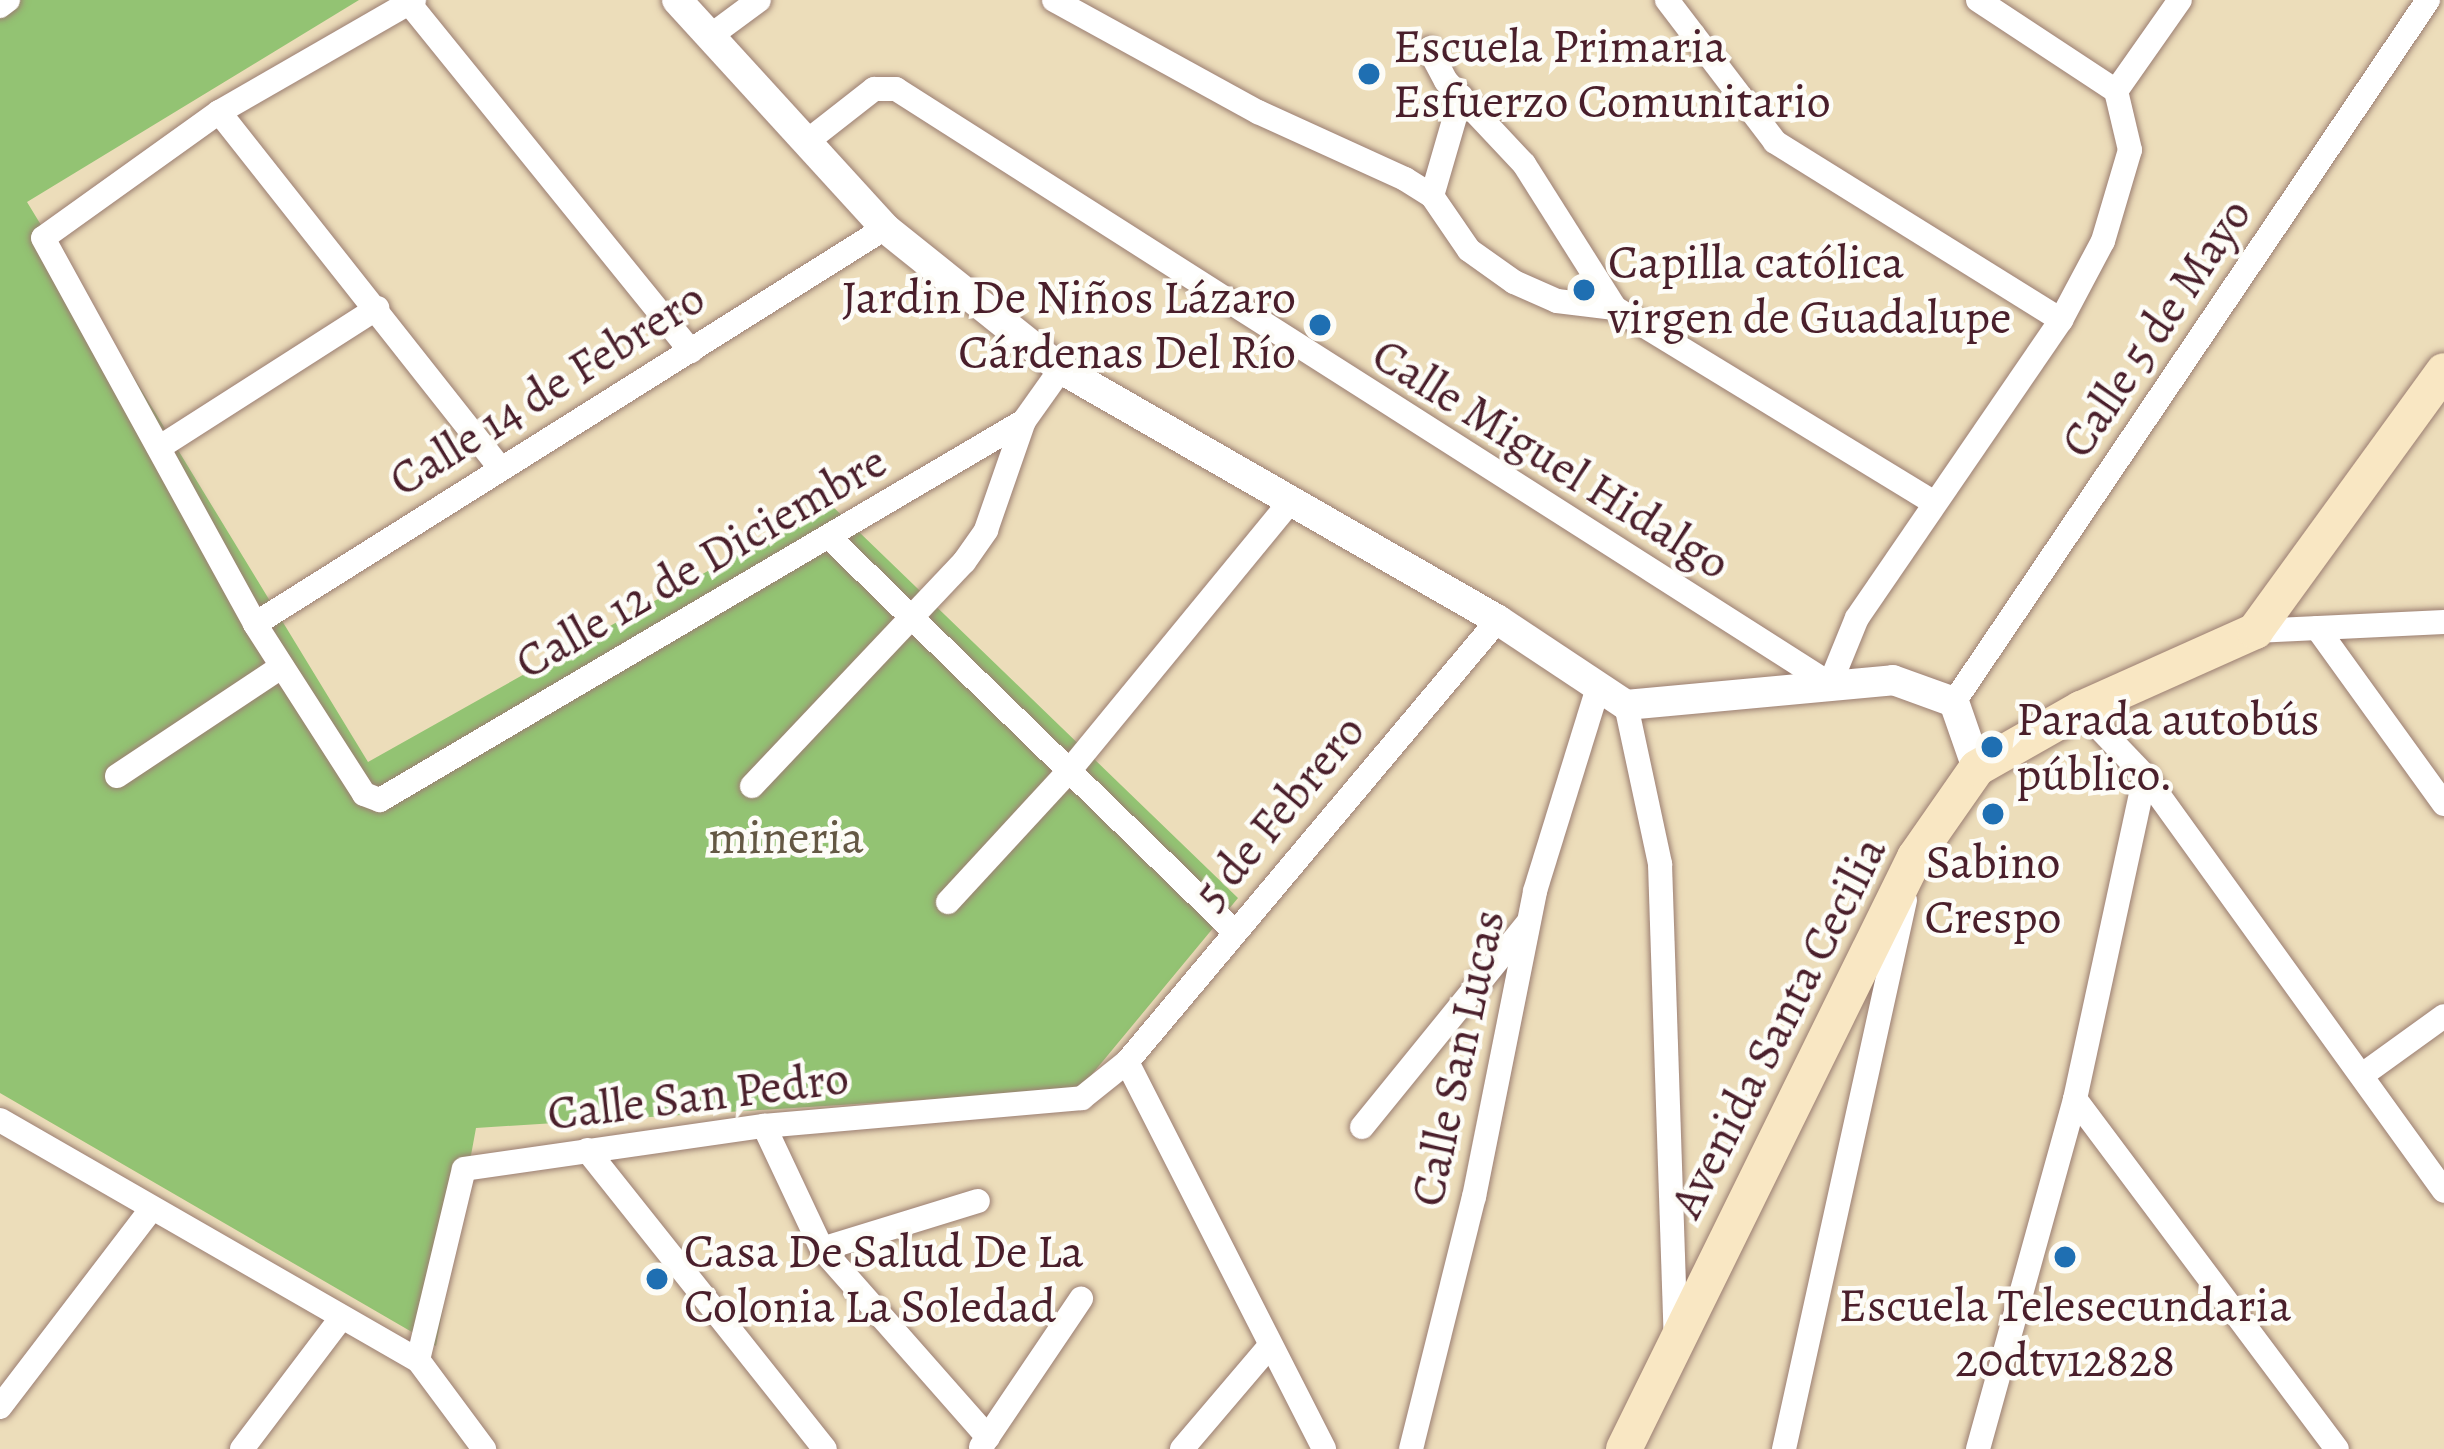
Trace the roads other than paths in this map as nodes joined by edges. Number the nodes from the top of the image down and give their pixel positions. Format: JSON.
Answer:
{"nodes":[{"id":1,"x":8,"y":0,"type":"edge"},
{"id":2,"x":677,"y":0,"type":"edge"},
{"id":3,"x":759,"y":0,"type":"edge"},
{"id":4,"x":1054,"y":0,"type":"edge"},
{"id":5,"x":1667,"y":0,"type":"edge"},
{"id":6,"x":1978,"y":0,"type":"edge"},
{"id":7,"x":2180,"y":0,"type":"edge"},
{"id":8,"x":2428,"y":0,"type":"edge"},
{"id":9,"x":412,"y":1,"type":"edge"},
{"id":10,"x":0,"y":6,"type":"edge"},
{"id":11,"x":709,"y":37,"type":"junction"},
{"id":12,"x":1429,"y":49,"type":"dead end"},
{"id":13,"x":2116,"y":91,"type":"junction"},
{"id":14,"x":1461,"y":96,"type":"junction"},
{"id":15,"x":219,"y":112,"type":"junction"},
{"id":16,"x":805,"y":143,"type":"junction"},
{"id":17,"x":1432,"y":196,"type":"junction"},
{"id":18,"x":885,"y":228,"type":"junction"},
{"id":19,"x":376,"y":308,"type":"junction"},
{"id":20,"x":1615,"y":308,"type":"junction"},
{"id":21,"x":2060,"y":320,"type":"junction"},
{"id":22,"x":691,"y":351,"type":"junction"},
{"id":23,"x":1061,"y":369,"type":"junction"},
{"id":24,"x":2444,"y":371,"type":"edge"},
{"id":25,"x":1024,"y":421,"type":"junction"},
{"id":26,"x":160,"y":447,"type":"junction"},
{"id":27,"x":498,"y":465,"type":"junction"},
{"id":28,"x":1931,"y":501,"type":"junction"},
{"id":29,"x":1290,"y":502,"type":"junction"},
{"id":30,"x":829,"y":537,"type":"junction"},
{"id":31,"x":915,"y":620,"type":"junction"},
{"id":32,"x":1498,"y":620,"type":"junction"},
{"id":33,"x":2444,"y":622,"type":"edge"},
{"id":34,"x":255,"y":624,"type":"junction"},
{"id":35,"x":2317,"y":628,"type":"junction"},
{"id":36,"x":2255,"y":631,"type":"junction"},
{"id":37,"x":281,"y":667,"type":"junction"},
{"id":38,"x":1830,"y":685,"type":"junction"},
{"id":39,"x":1598,"y":688,"type":"junction"},
{"id":40,"x":1954,"y":702,"type":"junction"},
{"id":41,"x":1626,"y":705,"type":"junction"},
{"id":42,"x":2081,"y":709,"type":"junction"},
{"id":43,"x":1977,"y":768,"type":"junction"},
{"id":44,"x":1069,"y":771,"type":"junction"},
{"id":45,"x":117,"y":776,"type":"dead end"},
{"id":46,"x":2145,"y":776,"type":"junction"},
{"id":47,"x":752,"y":786,"type":"dead end"},
{"id":48,"x":2444,"y":805,"type":"edge"},
{"id":49,"x":1915,"y":857,"type":"junction"},
{"id":50,"x":948,"y":902,"type":"dead end"},
{"id":51,"x":1529,"y":922,"type":"junction"},
{"id":52,"x":1232,"y":930,"type":"junction"},
{"id":53,"x":2444,"y":1016,"type":"edge"},
{"id":54,"x":1127,"y":1062,"type":"junction"},
{"id":55,"x":2365,"y":1073,"type":"junction"},
{"id":56,"x":2075,"y":1099,"type":"junction"},
{"id":57,"x":0,"y":1120,"type":"edge"},
{"id":58,"x":764,"y":1126,"type":"junction"},
{"id":59,"x":1362,"y":1126,"type":"dead end"},
{"id":60,"x":587,"y":1150,"type":"junction"},
{"id":61,"x":2444,"y":1191,"type":"edge"},
{"id":62,"x":978,"y":1201,"type":"dead end"},
{"id":63,"x":152,"y":1208,"type":"junction"},
{"id":64,"x":822,"y":1250,"type":"junction"},
{"id":65,"x":1081,"y":1299,"type":"dead end"},
{"id":66,"x":341,"y":1318,"type":"junction"},
{"id":67,"x":1676,"y":1337,"type":"junction"},
{"id":68,"x":1268,"y":1348,"type":"junction"},
{"id":69,"x":418,"y":1360,"type":"junction"},
{"id":70,"x":0,"y":1407,"type":"edge"},
{"id":71,"x":984,"y":1443,"type":"edge"},
{"id":72,"x":242,"y":1449,"type":"edge"},
{"id":73,"x":484,"y":1449,"type":"edge"},
{"id":74,"x":825,"y":1449,"type":"edge"},
{"id":75,"x":1182,"y":1449,"type":"edge"},
{"id":76,"x":1324,"y":1449,"type":"edge"},
{"id":77,"x":1412,"y":1449,"type":"edge"},
{"id":78,"x":1624,"y":1449,"type":"edge"},
{"id":79,"x":1784,"y":1449,"type":"edge"},
{"id":80,"x":1978,"y":1449,"type":"edge"},
{"id":81,"x":2337,"y":1449,"type":"edge"}],
"edges":[{"from":1,"to":10,"type":"street"},
{"from":2,"to":11,"type":"street"},
{"from":3,"to":11,"type":"street"},
{"from":4,"to":17,"type":"street"},
{"from":5,"to":21,"type":"street"},
{"from":6,"to":13,"type":"street"},
{"from":7,"to":13,"type":"street"},
{"from":8,"to":40,"type":"street","name":"Calle 5 de Mayo"},
{"from":9,"to":15,"type":"street"},
{"from":9,"to":22,"type":"street"},
{"from":11,"to":16,"type":"street"},
{"from":12,"to":14,"type":"street"},
{"from":13,"to":21,"type":"street"},
{"from":14,"to":17,"type":"street"},
{"from":14,"to":20,"type":"street"},
{"from":15,"to":19,"type":"street"},
{"from":15,"to":26,"type":"street"},
{"from":16,"to":18,"type":"street"},
{"from":16,"to":38,"type":"street","name":"Calle Miguel Hidalgo"},
{"from":17,"to":20,"type":"street"},
{"from":18,"to":22,"type":"street","name":"Calle 14 de Febrero"},
{"from":18,"to":23,"type":"street"},
{"from":19,"to":26,"type":"street"},
{"from":19,"to":27,"type":"street"},
{"from":20,"to":28,"type":"street"},
{"from":21,"to":28,"type":"street"},
{"from":22,"to":27,"type":"street","name":"Calle 14 de Febrero"},
{"from":23,"to":25,"type":"street","name":"Calle 12 de Diciembre"},
{"from":23,"to":29,"type":"street"},
{"from":24,"to":36,"type":"main road"},
{"from":25,"to":30,"type":"street","name":"Calle 12 de Diciembre"},
{"from":25,"to":31,"type":"street"},
{"from":26,"to":34,"type":"street"},
{"from":27,"to":34,"type":"street","name":"Calle 14 de Febrero"},
{"from":28,"to":38,"type":"street"},
{"from":29,"to":32,"type":"street"},
{"from":29,"to":44,"type":"street"},
{"from":30,"to":31,"type":"street"},
{"from":30,"to":37,"type":"street","name":"Calle 12 de Diciembre"},
{"from":31,"to":44,"type":"street"},
{"from":31,"to":47,"type":"street"},
{"from":32,"to":39,"type":"street"},
{"from":32,"to":52,"type":"street","name":"5 de Febrero"},
{"from":33,"to":35,"type":"street"},
{"from":34,"to":37,"type":"street"},
{"from":35,"to":36,"type":"street"},
{"from":35,"to":48,"type":"street"},
{"from":36,"to":42,"type":"main road"},
{"from":37,"to":45,"type":"street"},
{"from":38,"to":40,"type":"street"},
{"from":38,"to":41,"type":"street"},
{"from":39,"to":41,"type":"street"},
{"from":39,"to":51,"type":"street","name":"Calle San Lucas"},
{"from":40,"to":43,"type":"street"},
{"from":41,"to":67,"type":"street"},
{"from":42,"to":43,"type":"main road"},
{"from":42,"to":46,"type":"street"},
{"from":43,"to":49,"type":"main road","name":"Avenida Santa Cecilia"},
{"from":44,"to":50,"type":"street"},
{"from":44,"to":52,"type":"street"},
{"from":46,"to":55,"type":"street"},
{"from":46,"to":56,"type":"street"},
{"from":49,"to":67,"type":"main road","name":"Avenida Santa Cecilia"},
{"from":49,"to":79,"type":"street"},
{"from":51,"to":59,"type":"street"},
{"from":51,"to":77,"type":"street","name":"Calle San Lucas"},
{"from":52,"to":54,"type":"street","name":"5 de Febrero"},
{"from":53,"to":55,"type":"street"},
{"from":54,"to":58,"type":"street","name":"Calle San Pedro"},
{"from":54,"to":68,"type":"street"},
{"from":55,"to":61,"type":"street"},
{"from":56,"to":80,"type":"street"},
{"from":56,"to":81,"type":"street"},
{"from":57,"to":63,"type":"street"},
{"from":58,"to":60,"type":"street","name":"Calle San Pedro"},
{"from":58,"to":64,"type":"street"},
{"from":60,"to":69,"type":"street","name":"Calle San Pedro"},
{"from":60,"to":74,"type":"street"},
{"from":62,"to":64,"type":"street"},
{"from":63,"to":66,"type":"street"},
{"from":63,"to":70,"type":"street"},
{"from":64,"to":71,"type":"street"},
{"from":65,"to":71,"type":"street"},
{"from":66,"to":69,"type":"street"},
{"from":66,"to":72,"type":"street"},
{"from":67,"to":78,"type":"main road","name":"Avenida Santa Cecilia"},
{"from":68,"to":75,"type":"street"},
{"from":68,"to":76,"type":"street"},
{"from":69,"to":73,"type":"street"}]}
